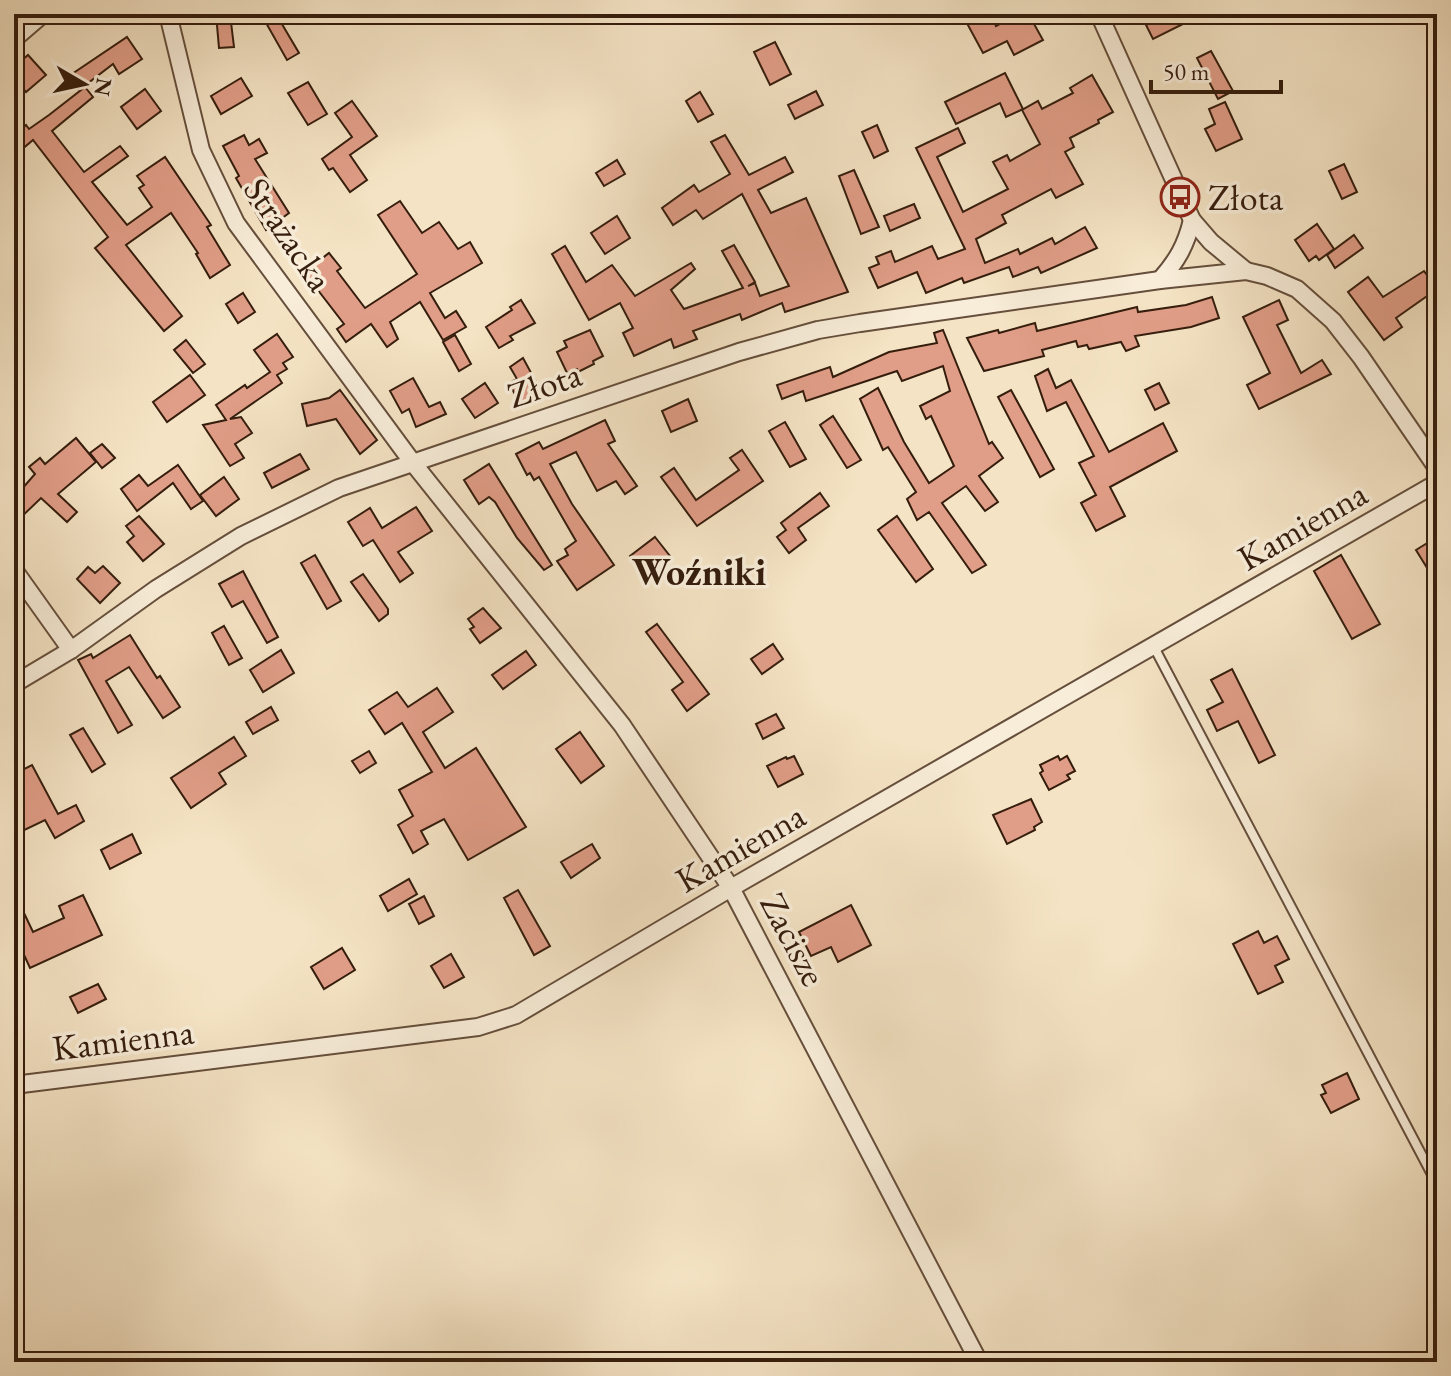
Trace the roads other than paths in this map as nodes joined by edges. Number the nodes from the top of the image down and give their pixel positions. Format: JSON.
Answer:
{"nodes":[{"id":1,"x":43,"y":14,"type":"edge"},
{"id":2,"x":168,"y":14,"type":"edge"},
{"id":3,"x":1099,"y":14,"type":"edge"},
{"id":4,"x":14,"y":39,"type":"edge"},
{"id":5,"x":1192,"y":220,"type":"junction"},
{"id":6,"x":1246,"y":271,"type":"junction"},
{"id":7,"x":1160,"y":280,"type":"junction"},
{"id":8,"x":413,"y":463,"type":"junction"},
{"id":9,"x":1437,"y":468,"type":"edge"},
{"id":10,"x":1437,"y":483,"type":"edge"},
{"id":11,"x":14,"y":570,"type":"edge"},
{"id":12,"x":1154,"y":647,"type":"junction"},
{"id":13,"x":71,"y":650,"type":"junction"},
{"id":14,"x":14,"y":684,"type":"edge"},
{"id":15,"x":731,"y":888,"type":"junction"},
{"id":16,"x":14,"y":1085,"type":"edge"},
{"id":17,"x":1437,"y":1184,"type":"edge"},
{"id":18,"x":979,"y":1362,"type":"edge"}],
"edges":[{"from":1,"to":4,"type":"street"},
{"from":2,"to":8,"type":"street","name":"Strażacka"},
{"from":3,"to":5,"type":"street"},
{"from":5,"to":6,"type":"street"},
{"from":5,"to":7,"type":"street"},
{"from":6,"to":7,"type":"street","name":"Złota"},
{"from":6,"to":9,"type":"street","name":"Złota"},
{"from":7,"to":8,"type":"street","name":"Złota"},
{"from":8,"to":13,"type":"street","name":"Złota"},
{"from":8,"to":15,"type":"street","name":"Zacisze"},
{"from":10,"to":12,"type":"street","name":"Kamienna"},
{"from":11,"to":13,"type":"street"},
{"from":12,"to":15,"type":"street","name":"Kamienna"},
{"from":12,"to":17,"type":"lane"},
{"from":13,"to":14,"type":"street","name":"Złota"},
{"from":15,"to":16,"type":"street","name":"Kamienna"},
{"from":15,"to":18,"type":"street","name":"Zacisze"}]}
